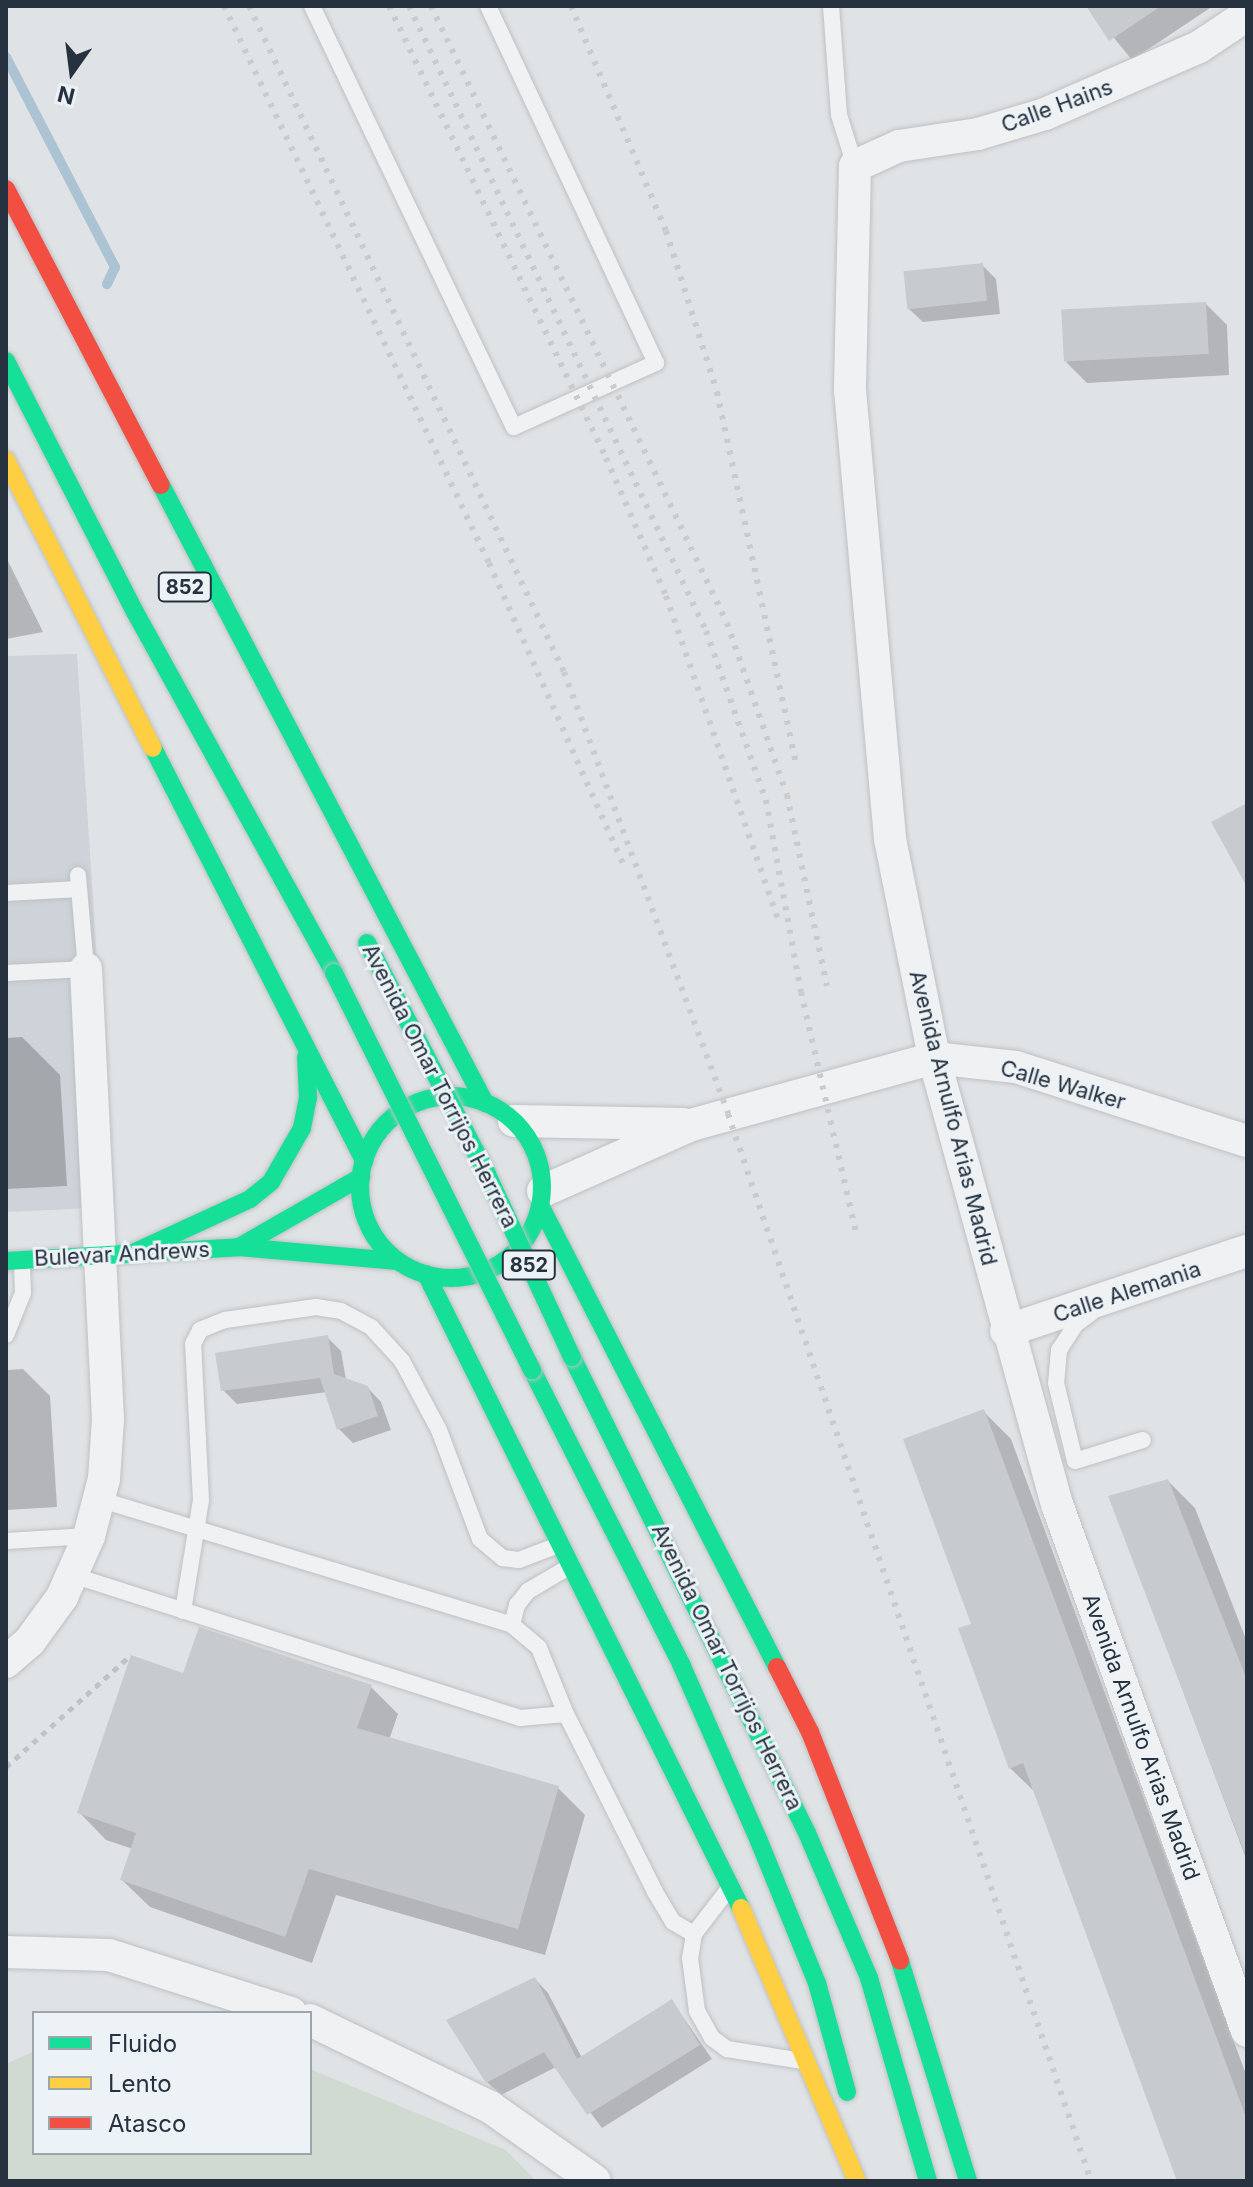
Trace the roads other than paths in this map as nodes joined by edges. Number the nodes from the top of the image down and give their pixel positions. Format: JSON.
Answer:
{"nodes":[{"id":1,"x":312,"y":6,"type":"edge"},
{"id":2,"x":488,"y":6,"type":"edge"},
{"id":3,"x":831,"y":6,"type":"edge"},
{"id":4,"x":1247,"y":15,"type":"edge"},
{"id":5,"x":855,"y":166,"type":"junction"},
{"id":6,"x":6,"y":189,"type":"edge"},
{"id":7,"x":6,"y":228,"type":"edge"},
{"id":8,"x":54,"y":325,"type":"dead end"},
{"id":9,"x":6,"y":361,"type":"edge"},
{"id":10,"x":6,"y":460,"type":"edge"},
{"id":11,"x":6,"y":893,"type":"edge"},
{"id":12,"x":395,"y":933,"type":"junction"},
{"id":13,"x":363,"y":936,"type":"dead end"},
{"id":14,"x":86,"y":969,"type":"junction"},
{"id":15,"x":6,"y":973,"type":"edge"},
{"id":16,"x":283,"y":997,"type":"junction"},
{"id":17,"x":305,"y":1046,"type":"junction"},
{"id":18,"x":934,"y":1058,"type":"junction"},
{"id":19,"x":485,"y":1103,"type":"junction"},
{"id":20,"x":514,"y":1121,"type":"junction"},
{"id":21,"x":691,"y":1125,"type":"junction"},
{"id":22,"x":1247,"y":1141,"type":"edge"},
{"id":23,"x":362,"y":1169,"type":"junction"},
{"id":24,"x":542,"y":1198,"type":"junction"},
{"id":25,"x":239,"y":1247,"type":"junction"},
{"id":26,"x":1247,"y":1251,"type":"edge"},
{"id":27,"x":116,"y":1254,"type":"junction"},
{"id":28,"x":10,"y":1260,"type":"edge"},
{"id":29,"x":397,"y":1261,"type":"junction"},
{"id":30,"x":426,"y":1274,"type":"junction"},
{"id":31,"x":1113,"y":1298,"type":"junction"},
{"id":32,"x":1006,"y":1331,"type":"junction"},
{"id":33,"x":6,"y":1335,"type":"edge"},
{"id":34,"x":615,"y":1357,"type":"junction"},
{"id":35,"x":496,"y":1416,"type":"junction"},
{"id":36,"x":1143,"y":1440,"type":"dead end"},
{"id":37,"x":98,"y":1499,"type":"junction"},
{"id":38,"x":195,"y":1531,"type":"junction"},
{"id":39,"x":89,"y":1536,"type":"junction"},
{"id":40,"x":6,"y":1541,"type":"edge"},
{"id":41,"x":562,"y":1543,"type":"junction"},
{"id":42,"x":573,"y":1565,"type":"junction"},
{"id":43,"x":72,"y":1575,"type":"junction"},
{"id":44,"x":183,"y":1611,"type":"junction"},
{"id":45,"x":512,"y":1625,"type":"junction"},
{"id":46,"x":6,"y":1662,"type":"edge"},
{"id":47,"x":566,"y":1714,"type":"junction"},
{"id":48,"x":731,"y":1885,"type":"junction"},
{"id":49,"x":694,"y":1934,"type":"junction"},
{"id":50,"x":6,"y":1952,"type":"edge"},
{"id":51,"x":285,"y":2011,"type":"edge"},
{"id":52,"x":312,"y":2021,"type":"edge"},
{"id":53,"x":1247,"y":2031,"type":"edge"},
{"id":54,"x":809,"y":2061,"type":"junction"},
{"id":55,"x":850,"y":2104,"type":"dead end"},
{"id":56,"x":858,"y":2134,"type":"dead end"},
{"id":57,"x":595,"y":2181,"type":"edge"},
{"id":58,"x":857,"y":2181,"type":"edge"},
{"id":59,"x":871,"y":2181,"type":"edge"},
{"id":60,"x":928,"y":2181,"type":"edge"},
{"id":61,"x":968,"y":2181,"type":"edge"}],
"edges":[{"from":1,"to":2,"type":"lane"},
{"from":3,"to":5,"type":"lane"},
{"from":4,"to":5,"type":"street","name":"Calle Hains"},
{"from":5,"to":18,"type":"street","name":"Avenida Arnulfo Arias Madrid"},
{"from":6,"to":12,"type":"main road"},
{"from":7,"to":8,"type":"main road"},
{"from":9,"to":55,"type":"main road","name":"Avenida Omar Torrijos Herrera","number":"852","bridge":true},
{"from":10,"to":16,"type":"main road"},
{"from":11,"to":14,"type":"lane"},
{"from":12,"to":16,"type":"main road"},
{"from":12,"to":19,"type":"main road"},
{"from":13,"to":60,"type":"main road","name":"Avenida Omar Torrijos Herrera","number":"852","bridge":true},
{"from":14,"to":15,"type":"lane"},
{"from":14,"to":27,"type":"street"},
{"from":16,"to":17,"type":"main road"},
{"from":17,"to":23,"type":"main road"},
{"from":17,"to":27,"type":"main road"},
{"from":18,"to":21,"type":"street","name":"Calle Walker"},
{"from":18,"to":22,"type":"street","name":"Calle Walker"},
{"from":18,"to":32,"type":"street","name":"Avenida Arnulfo Arias Madrid"},
{"from":19,"to":20,"type":"main road"},
{"from":19,"to":23,"type":"main road"},
{"from":20,"to":21,"type":"street","name":"Calle Walker"},
{"from":20,"to":24,"type":"main road"},
{"from":21,"to":24,"type":"street","name":"Calle Walker"},
{"from":23,"to":25,"type":"main road","name":"Bulevar Andrews"},
{"from":23,"to":29,"type":"main road"},
{"from":24,"to":30,"type":"main road"},
{"from":24,"to":34,"type":"main road"},
{"from":25,"to":27,"type":"main road","name":"Bulevar Andrews"},
{"from":25,"to":29,"type":"main road","name":"Bulevar Andrews"},
{"from":26,"to":31,"type":"street","name":"Calle Alemania"},
{"from":27,"to":28,"type":"main road","name":"Bulevar Andrews"},
{"from":27,"to":37,"type":"street"},
{"from":28,"to":33,"type":"lane"},
{"from":29,"to":30,"type":"main road"},
{"from":30,"to":35,"type":"main road"},
{"from":31,"to":32,"type":"street","name":"Calle Alemania"},
{"from":31,"to":36,"type":"lane"},
{"from":32,"to":53,"type":"street","name":"Avenida Arnulfo Arias Madrid"},
{"from":34,"to":35,"type":"main road"},
{"from":34,"to":61,"type":"main road"},
{"from":35,"to":41,"type":"main road"},
{"from":37,"to":38,"type":"lane"},
{"from":37,"to":39,"type":"street"},
{"from":38,"to":41,"type":"lane"},
{"from":38,"to":44,"type":"lane"},
{"from":38,"to":45,"type":"lane"},
{"from":39,"to":40,"type":"lane"},
{"from":39,"to":43,"type":"street"},
{"from":41,"to":42,"type":"main road"},
{"from":42,"to":45,"type":"lane"},
{"from":42,"to":48,"type":"main road"},
{"from":43,"to":44,"type":"lane"},
{"from":43,"to":46,"type":"street"},
{"from":44,"to":47,"type":"lane"},
{"from":45,"to":47,"type":"lane"},
{"from":47,"to":49,"type":"lane"},
{"from":48,"to":49,"type":"lane"},
{"from":48,"to":54,"type":"main road"},
{"from":49,"to":54,"type":"lane"},
{"from":50,"to":51,"type":"street"},
{"from":52,"to":57,"type":"street"},
{"from":54,"to":58,"type":"main road"},
{"from":56,"to":59,"type":"main road"}]}
